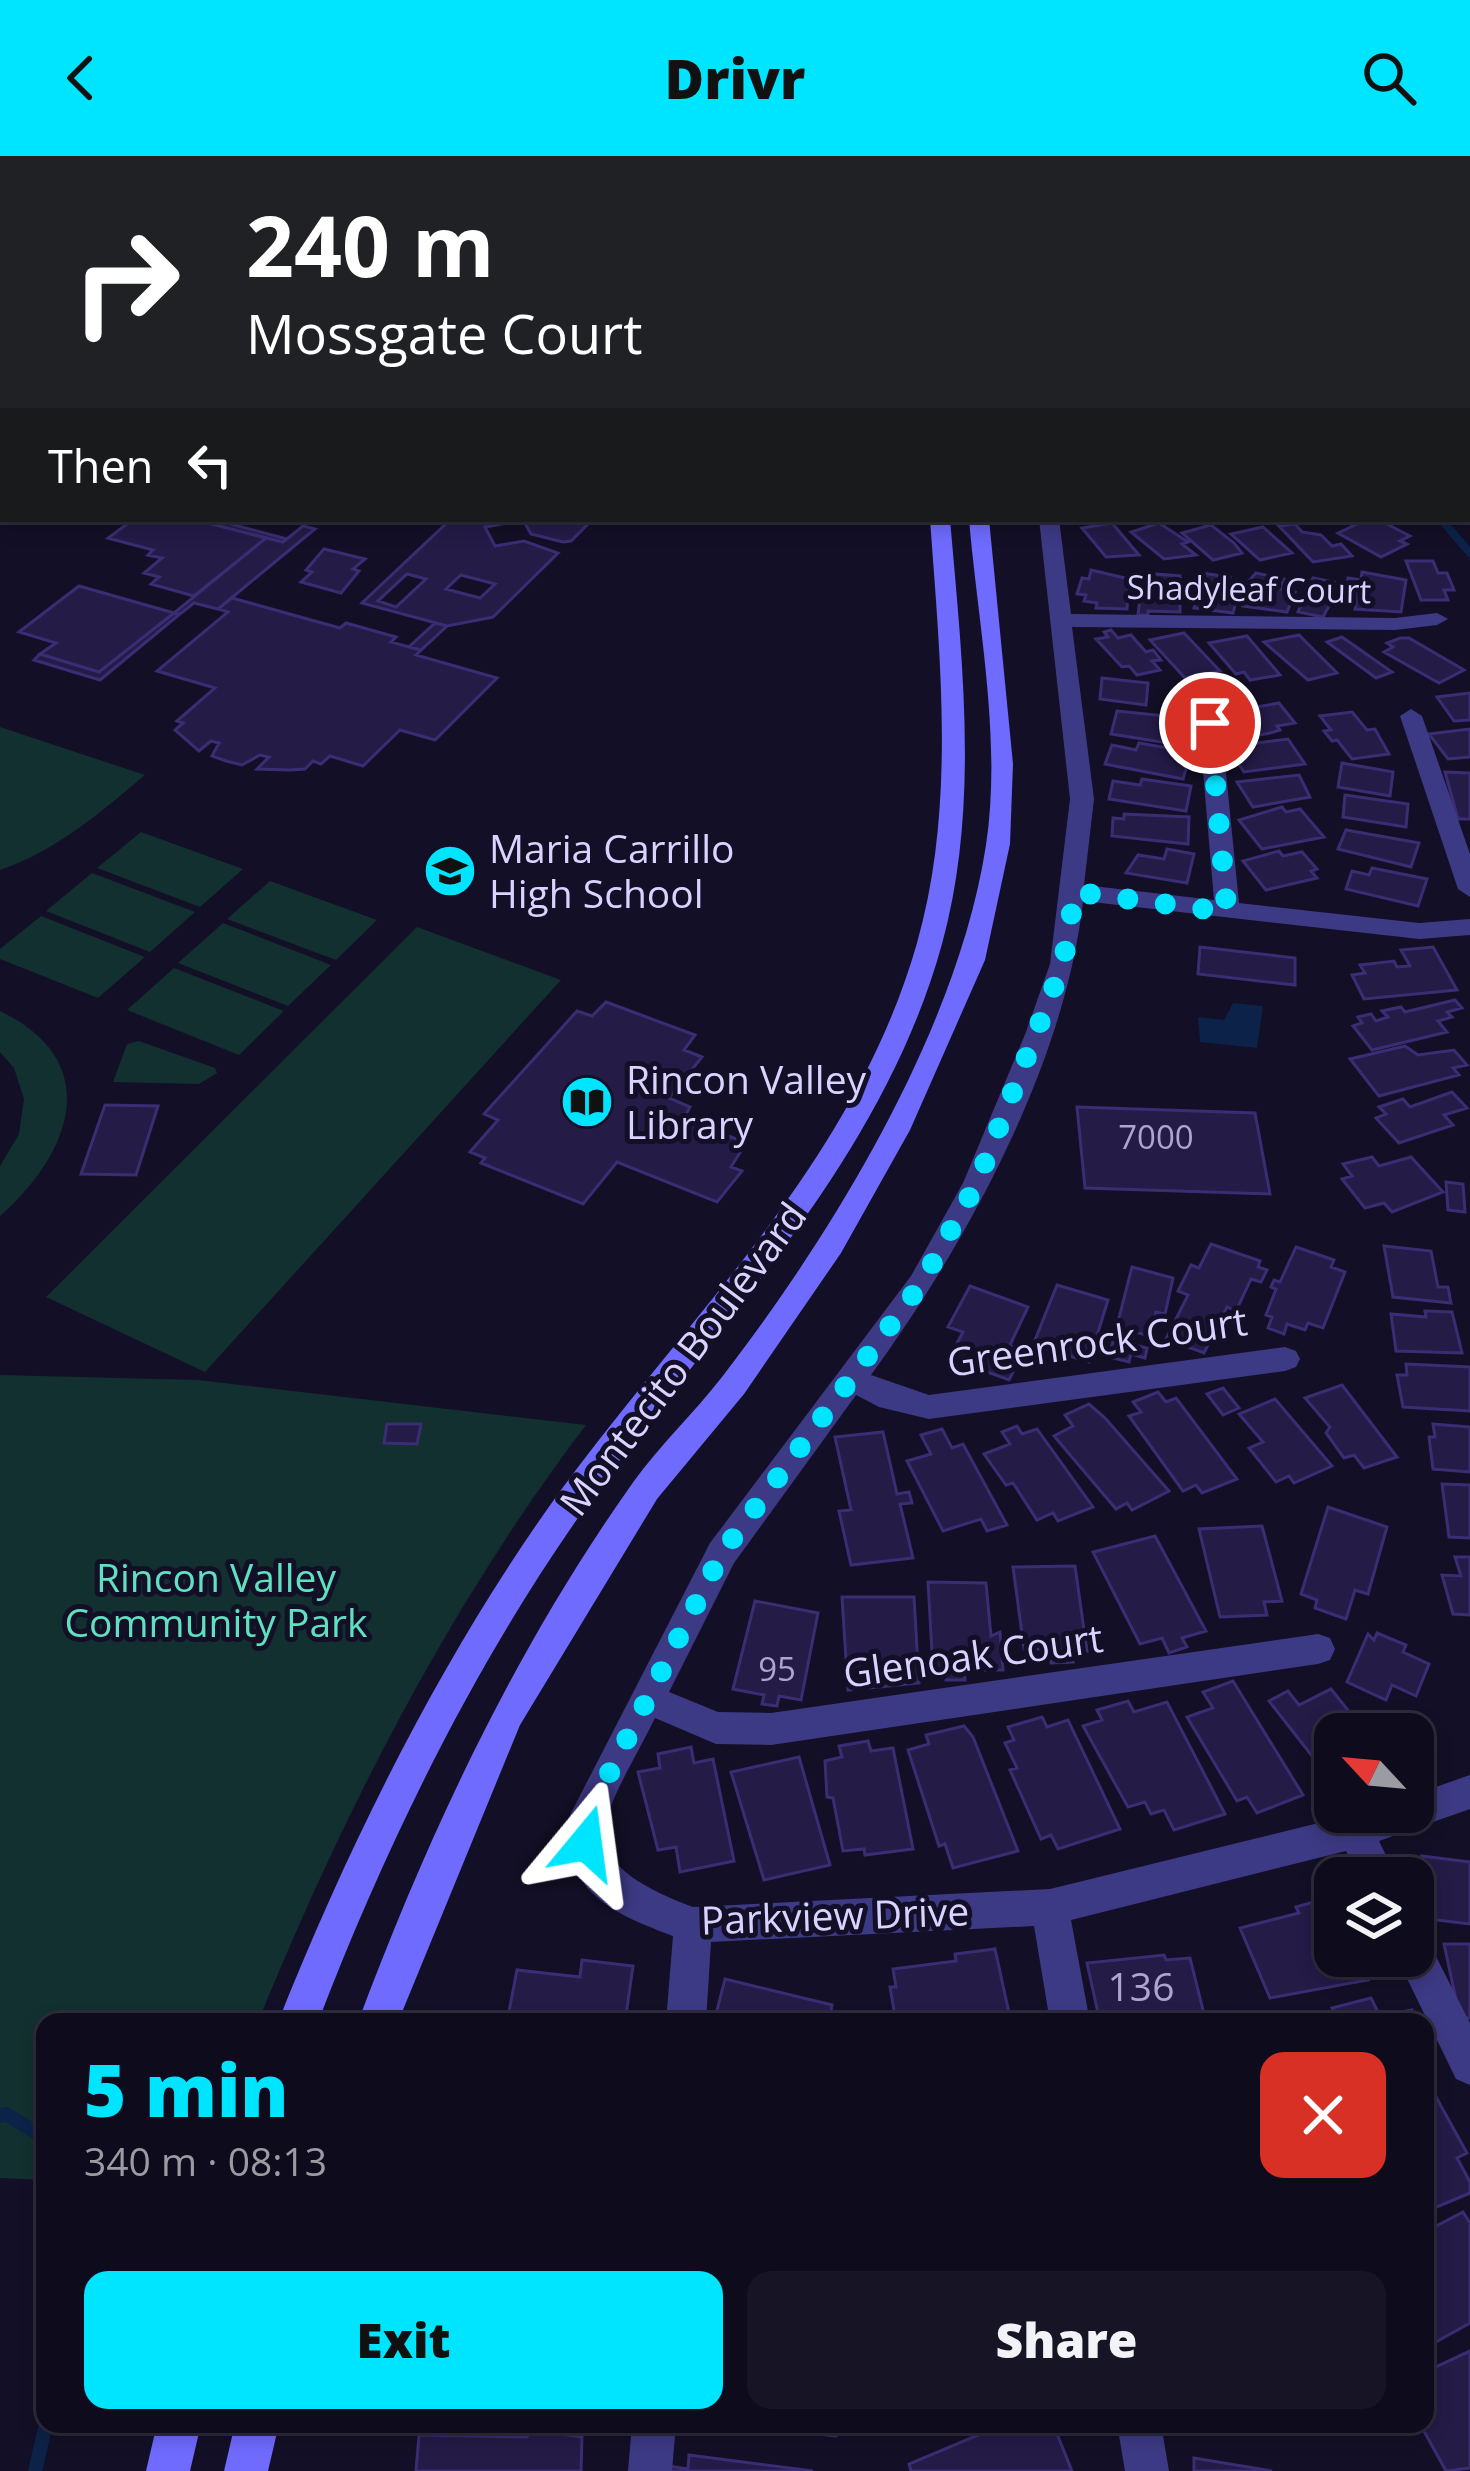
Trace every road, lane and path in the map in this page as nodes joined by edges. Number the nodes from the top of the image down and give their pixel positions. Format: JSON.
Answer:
{"nodes":[{"id":1,"x":940,"y":522,"type":"edge"},
{"id":2,"x":979,"y":522,"type":"edge"},
{"id":3,"x":1049,"y":522,"type":"edge"},
{"id":4,"x":1437,"y":619,"type":"dead end"},
{"id":5,"x":1059,"y":620,"type":"junction"},
{"id":6,"x":1190,"y":702,"type":"dead end"},
{"id":7,"x":1411,"y":716,"type":"dead end"},
{"id":8,"x":1470,"y":889,"type":"edge"},
{"id":9,"x":1075,"y":892,"type":"junction"},
{"id":10,"x":1227,"y":912,"type":"junction"},
{"id":11,"x":1470,"y":927,"type":"edge"},
{"id":12,"x":1285,"y":1359,"type":"dead end"},
{"id":13,"x":854,"y":1380,"type":"junction"},
{"id":14,"x":1318,"y":1649,"type":"dead end"},
{"id":15,"x":646,"y":1698,"type":"junction"},
{"id":16,"x":1470,"y":1792,"type":"edge"},
{"id":17,"x":1434,"y":1805,"type":"edge"},
{"id":18,"x":1350,"y":1833,"type":"edge"},
{"id":19,"x":1050,"y":1907,"type":"junction"},
{"id":20,"x":694,"y":1925,"type":"junction"},
{"id":21,"x":1426,"y":1977,"type":"edge"},
{"id":22,"x":302,"y":2013,"type":"edge"},
{"id":23,"x":381,"y":2013,"type":"edge"},
{"id":24,"x":687,"y":2013,"type":"edge"},
{"id":25,"x":1068,"y":2013,"type":"edge"},
{"id":26,"x":1470,"y":2065,"type":"edge"},
{"id":27,"x":177,"y":2433,"type":"edge"},
{"id":28,"x":255,"y":2433,"type":"edge"},
{"id":29,"x":653,"y":2433,"type":"edge"},
{"id":30,"x":1141,"y":2433,"type":"edge"},
{"id":31,"x":168,"y":2471,"type":"edge"},
{"id":32,"x":246,"y":2471,"type":"edge"},
{"id":33,"x":650,"y":2471,"type":"edge"},
{"id":34,"x":1147,"y":2471,"type":"edge"}],
"edges":[{"from":1,"to":22,"type":"main road","name":"Montecito Boulevard"},
{"from":2,"to":23,"type":"main road","name":"Montecito Boulevard"},
{"from":3,"to":5,"type":"street","name":"Parkview Drive"},
{"from":4,"to":5,"type":"street","name":"Shadyleaf Court"},
{"from":5,"to":9,"type":"street","name":"Parkview Drive"},
{"from":6,"to":10,"type":"street"},
{"from":7,"to":8,"type":"street"},
{"from":9,"to":10,"type":"street"},
{"from":9,"to":13,"type":"street","name":"Parkview Drive"},
{"from":10,"to":11,"type":"street"},
{"from":12,"to":13,"type":"street","name":"Greenrock Court"},
{"from":13,"to":15,"type":"street","name":"Parkview Drive"},
{"from":14,"to":15,"type":"street","name":"Glenoak Court"},
{"from":15,"to":20,"type":"street","name":"Parkview Drive"},
{"from":16,"to":17,"type":"street","name":"Parkview Drive"},
{"from":18,"to":19,"type":"street","name":"Parkview Drive"},
{"from":19,"to":20,"type":"street","name":"Parkview Drive"},
{"from":19,"to":25,"type":"street"},
{"from":20,"to":24,"type":"street"},
{"from":21,"to":26,"type":"street"},
{"from":27,"to":31,"type":"main road"},
{"from":28,"to":32,"type":"main road"},
{"from":29,"to":33,"type":"street"},
{"from":30,"to":34,"type":"street"}]}
